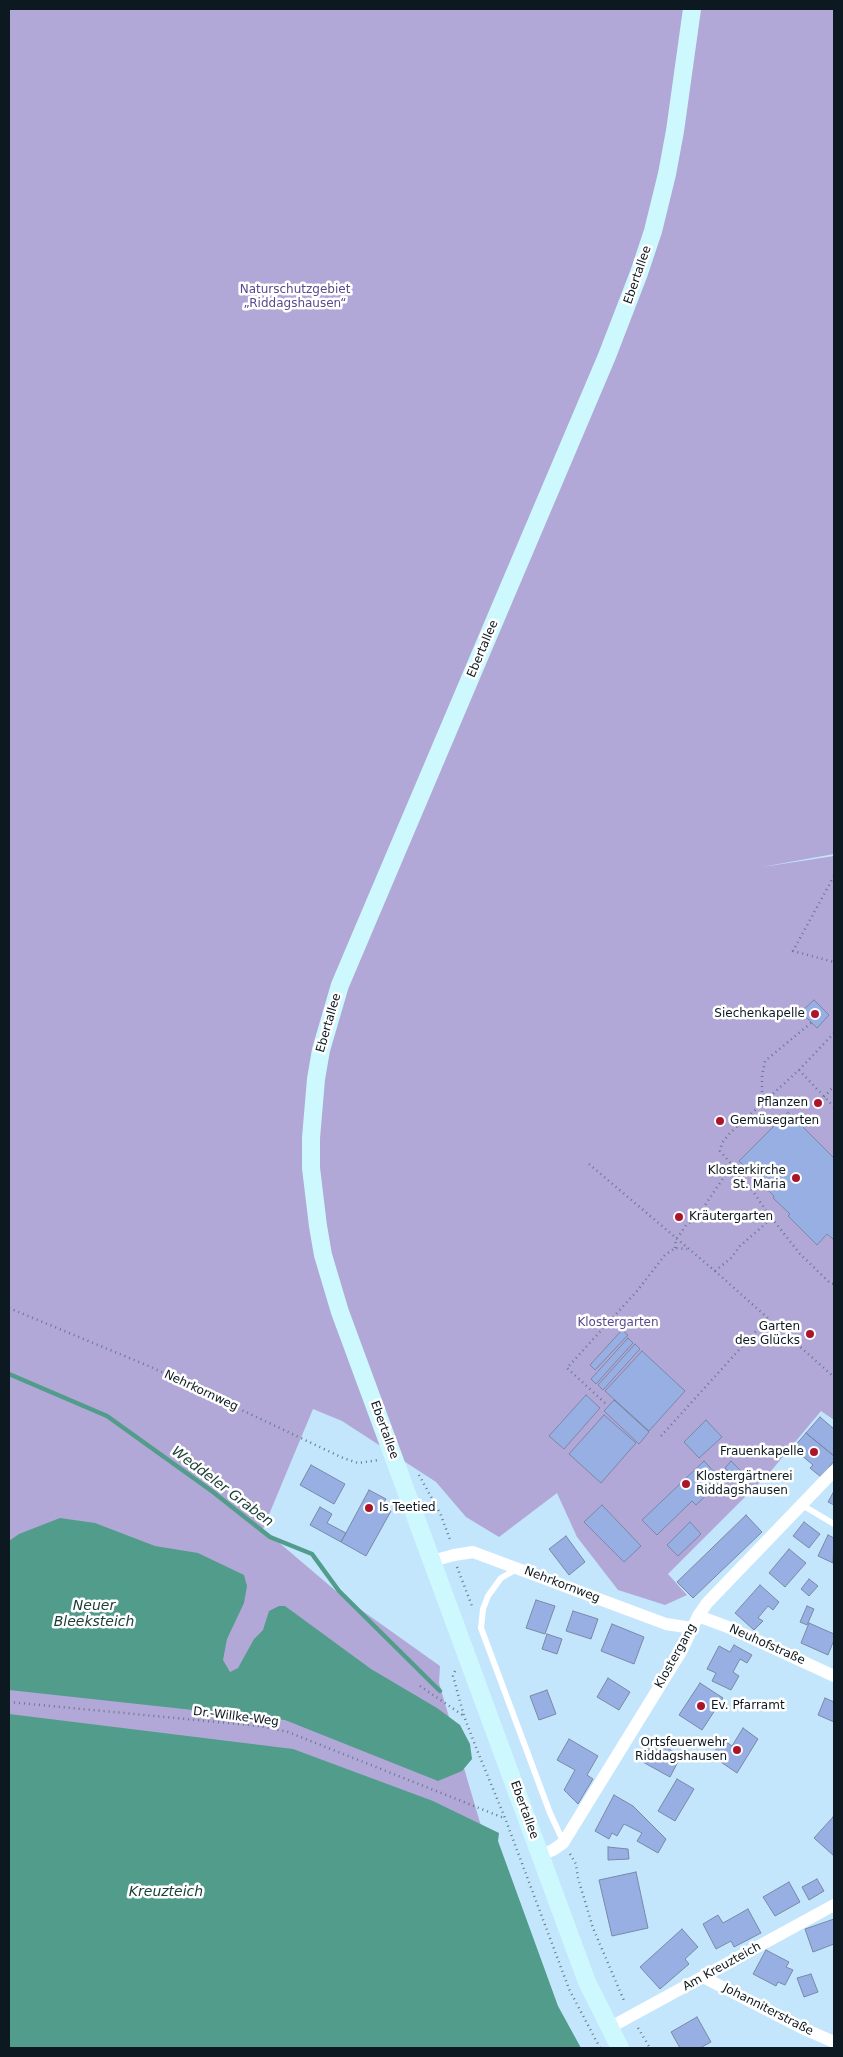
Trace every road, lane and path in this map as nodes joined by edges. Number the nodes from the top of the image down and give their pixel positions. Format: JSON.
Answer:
{"nodes":[{"id":1,"x":692,"y":9,"type":"edge"},
{"id":2,"x":834,"y":876,"type":"edge"},
{"id":3,"x":834,"y":962,"type":"edge"},
{"id":4,"x":811,"y":1023,"type":"dead end"},
{"id":5,"x":834,"y":1033,"type":"edge"},
{"id":6,"x":799,"y":1070,"type":"junction"},
{"id":7,"x":834,"y":1086,"type":"edge"},
{"id":8,"x":824,"y":1097,"type":"junction"},
{"id":9,"x":762,"y":1103,"type":"junction"},
{"id":10,"x":834,"y":1107,"type":"edge"},
{"id":11,"x":589,"y":1164,"type":"dead end"},
{"id":12,"x":732,"y":1165,"type":"junction"},
{"id":13,"x":772,"y":1218,"type":"junction"},
{"id":14,"x":676,"y":1239,"type":"junction"},
{"id":15,"x":675,"y":1248,"type":"junction"},
{"id":16,"x":689,"y":1250,"type":"junction"},
{"id":17,"x":715,"y":1271,"type":"junction"},
{"id":18,"x":834,"y":1284,"type":"edge"},
{"id":19,"x":9,"y":1308,"type":"edge"},
{"id":20,"x":767,"y":1319,"type":"junction"},
{"id":21,"x":834,"y":1377,"type":"edge"},
{"id":22,"x":604,"y":1403,"type":"dead end"},
{"id":23,"x":661,"y":1436,"type":"dead end"},
{"id":24,"x":394,"y":1456,"type":"junction"},
{"id":25,"x":834,"y":1471,"type":"edge"},
{"id":26,"x":802,"y":1505,"type":"junction"},
{"id":27,"x":834,"y":1524,"type":"edge"},
{"id":28,"x":432,"y":1561,"type":"junction"},
{"id":29,"x":518,"y":1568,"type":"junction"},
{"id":30,"x":698,"y":1616,"type":"junction"},
{"id":31,"x":692,"y":1628,"type":"junction"},
{"id":32,"x":456,"y":1666,"type":"dead end"},
{"id":33,"x":834,"y":1676,"type":"edge"},
{"id":34,"x":420,"y":1686,"type":"dead end"},
{"id":35,"x":9,"y":1702,"type":"edge"},
{"id":36,"x":464,"y":1716,"type":"junction"},
{"id":37,"x":505,"y":1818,"type":"junction"},
{"id":38,"x":564,"y":1843,"type":"junction"},
{"id":39,"x":541,"y":1855,"type":"junction"},
{"id":40,"x":834,"y":1905,"type":"edge"},
{"id":41,"x":703,"y":1977,"type":"junction"},
{"id":42,"x":631,"y":2016,"type":"junction"},
{"id":43,"x":609,"y":2028,"type":"junction"},
{"id":44,"x":834,"y":2042,"type":"edge"},
{"id":45,"x":600,"y":2048,"type":"edge"},
{"id":46,"x":620,"y":2048,"type":"edge"},
{"id":47,"x":650,"y":2048,"type":"edge"}],
"edges":[{"from":1,"to":24,"type":"main road","name":"Ebertallee"},
{"from":2,"to":3,"type":"path"},
{"from":4,"to":9,"type":"path"},
{"from":5,"to":6,"type":"path"},
{"from":6,"to":8,"type":"path"},
{"from":6,"to":9,"type":"path"},
{"from":7,"to":8,"type":"path"},
{"from":8,"to":10,"type":"path"},
{"from":9,"to":12,"type":"path"},
{"from":11,"to":14,"type":"path"},
{"from":12,"to":13,"type":"path"},
{"from":12,"to":14,"type":"path"},
{"from":13,"to":17,"type":"path"},
{"from":13,"to":18,"type":"path"},
{"from":14,"to":15,"type":"path"},
{"from":14,"to":16,"type":"path"},
{"from":15,"to":16,"type":"path"},
{"from":15,"to":22,"type":"path"},
{"from":16,"to":17,"type":"path"},
{"from":17,"to":20,"type":"path"},
{"from":19,"to":24,"type":"path","name":"Nehrkornweg"},
{"from":20,"to":21,"type":"path"},
{"from":20,"to":23,"type":"path"},
{"from":24,"to":28,"type":"main road","name":"Ebertallee"},
{"from":25,"to":26,"type":"street","name":"Klostergang"},
{"from":26,"to":27,"type":"lane"},
{"from":26,"to":30,"type":"street","name":"Klostergang"},
{"from":28,"to":29,"type":"street","name":"Nehrkornweg"},
{"from":28,"to":39,"type":"main road","name":"Ebertallee"},
{"from":29,"to":31,"type":"street","name":"Nehrkornweg"},
{"from":29,"to":38,"type":"lane"},
{"from":30,"to":31,"type":"street","name":"Klostergang"},
{"from":30,"to":33,"type":"street","name":"Neuhofstraße"},
{"from":31,"to":38,"type":"street","name":"Klostergang"},
{"from":32,"to":36,"type":"path"},
{"from":34,"to":36,"type":"path"},
{"from":35,"to":37,"type":"path","name":"Dr.-Willke-Weg"},
{"from":36,"to":37,"type":"path"},
{"from":37,"to":45,"type":"path"},
{"from":38,"to":39,"type":"street"},
{"from":38,"to":42,"type":"path"},
{"from":39,"to":43,"type":"main road","name":"Ebertallee"},
{"from":40,"to":41,"type":"street","name":"Am Kreuzteich"},
{"from":41,"to":42,"type":"street","name":"Am Kreuzteich"},
{"from":41,"to":44,"type":"street","name":"Johanniterstraße"},
{"from":42,"to":43,"type":"street","name":"Am Kreuzteich"},
{"from":42,"to":47,"type":"path"},
{"from":43,"to":46,"type":"main road","name":"Ebertallee"}]}
